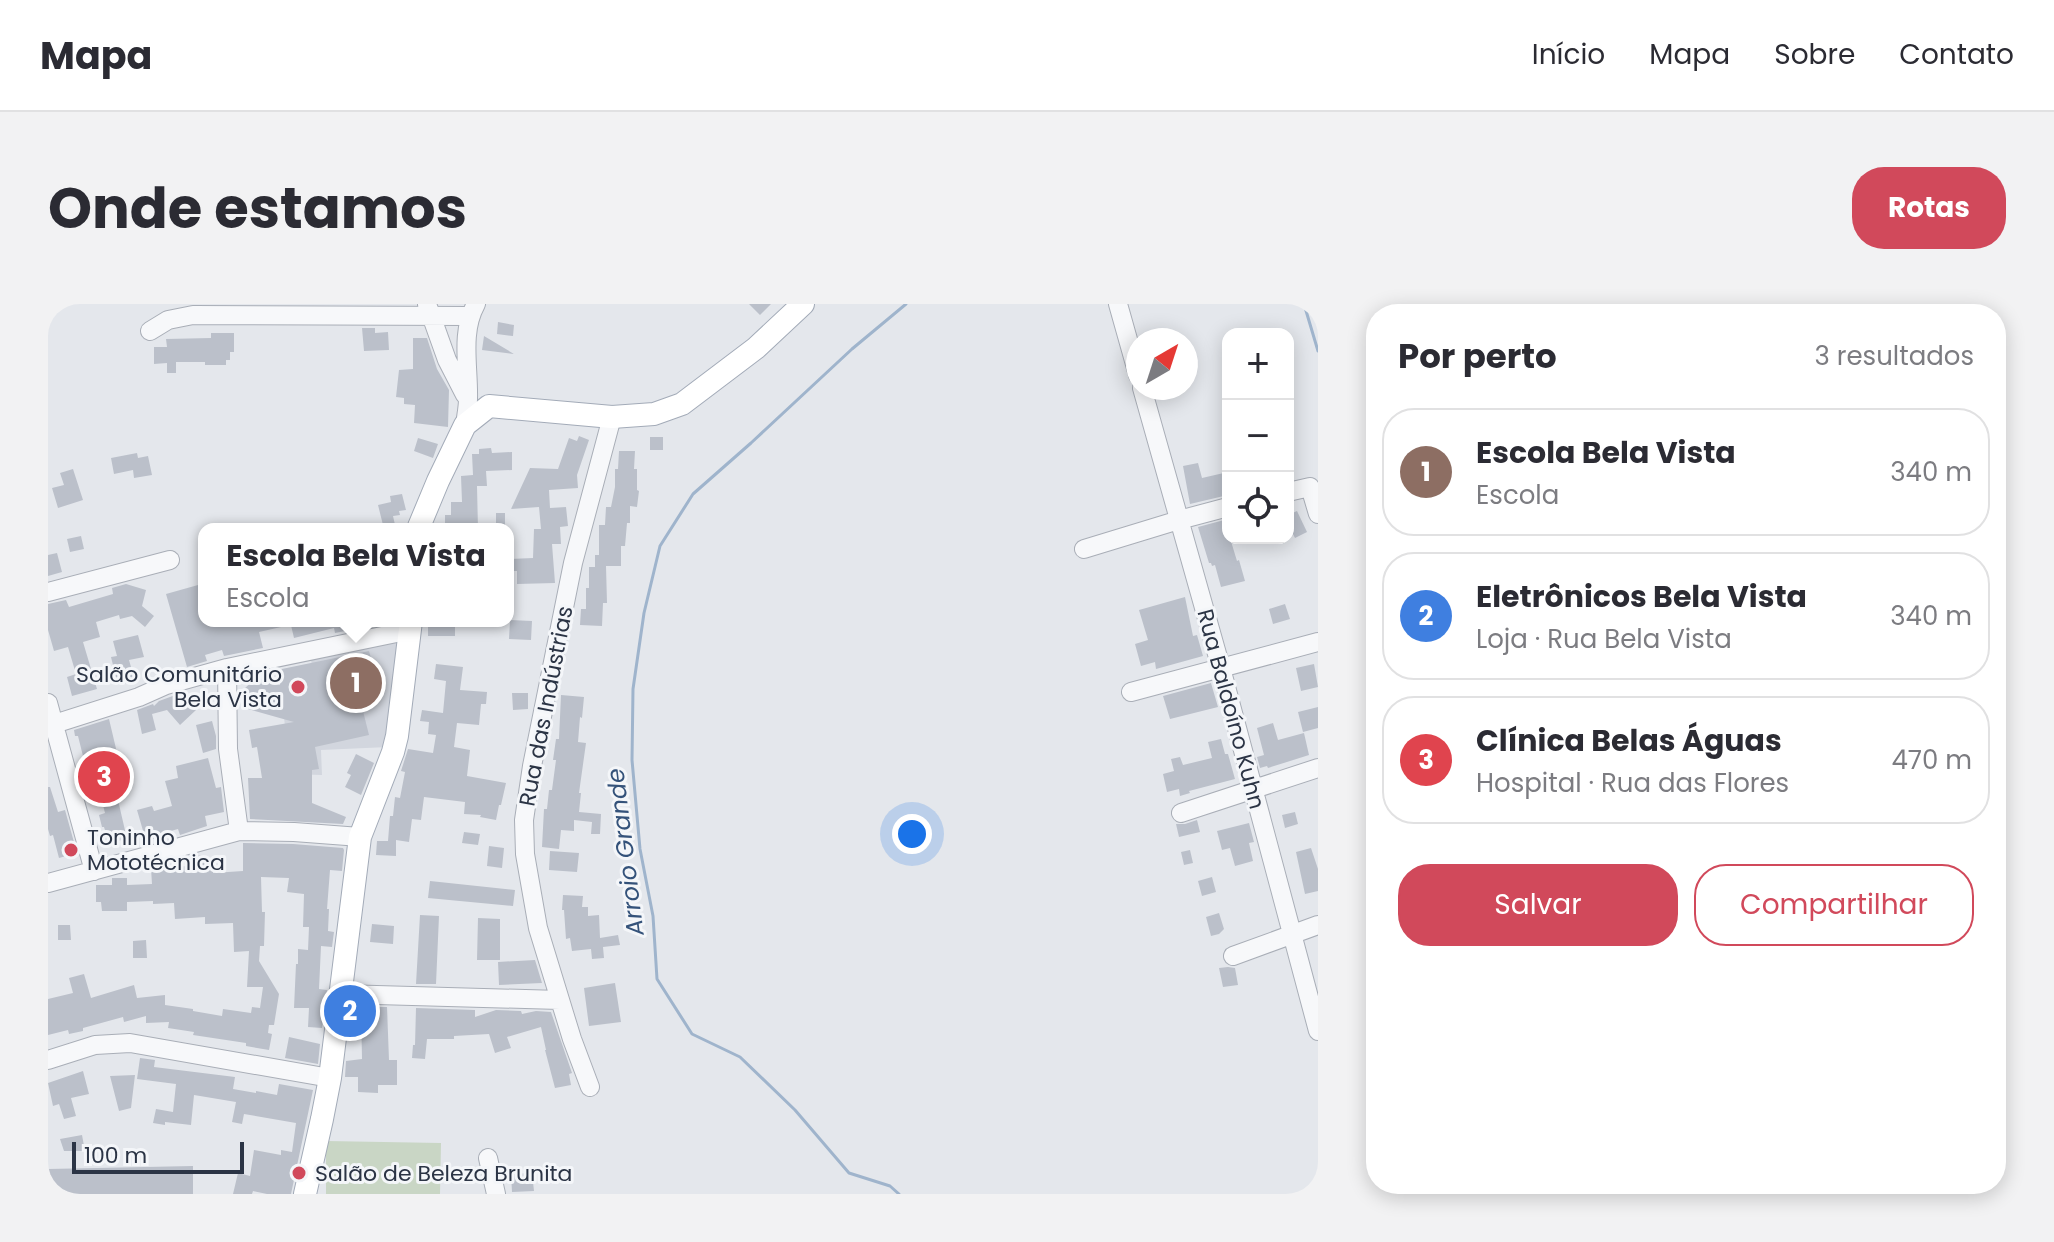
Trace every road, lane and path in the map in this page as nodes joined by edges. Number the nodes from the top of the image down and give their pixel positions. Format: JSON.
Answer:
{"nodes":[{"id":1,"x":803,"y":304,"type":"edge"},
{"id":2,"x":1118,"y":304,"type":"edge"},
{"id":3,"x":429,"y":310,"type":"edge"},
{"id":4,"x":473,"y":310,"type":"edge"},
{"id":5,"x":150,"y":331,"type":"dead end"},
{"id":6,"x":1126,"y":332,"type":"edge"},
{"id":7,"x":1145,"y":400,"type":"edge"},
{"id":8,"x":468,"y":401,"type":"junction"},
{"id":9,"x":612,"y":417,"type":"junction"},
{"id":10,"x":465,"y":425,"type":"junction"},
{"id":11,"x":1294,"y":491,"type":"edge"},
{"id":12,"x":1222,"y":509,"type":"edge"},
{"id":13,"x":1318,"y":514,"type":"edge"},
{"id":14,"x":1179,"y":520,"type":"junction"},
{"id":15,"x":420,"y":523,"type":"edge"},
{"id":16,"x":1084,"y":549,"type":"dead end"},
{"id":17,"x":170,"y":560,"type":"dead end"},
{"id":18,"x":48,"y":592,"type":"edge"},
{"id":19,"x":407,"y":627,"type":"edge"},
{"id":20,"x":411,"y":627,"type":"edge"},
{"id":21,"x":1318,"y":642,"type":"edge"},
{"id":22,"x":227,"y":668,"type":"junction"},
{"id":23,"x":1221,"y":668,"type":"junction"},
{"id":24,"x":1131,"y":692,"type":"dead end"},
{"id":25,"x":48,"y":703,"type":"edge"},
{"id":26,"x":51,"y":726,"type":"edge"},
{"id":27,"x":1318,"y":768,"type":"edge"},
{"id":28,"x":1252,"y":790,"type":"junction"},
{"id":29,"x":1181,"y":813,"type":"dead end"},
{"id":30,"x":239,"y":831,"type":"junction"},
{"id":31,"x":360,"y":837,"type":"junction"},
{"id":32,"x":94,"y":871,"type":"junction"},
{"id":33,"x":48,"y":883,"type":"edge"},
{"id":34,"x":1318,"y":925,"type":"edge"},
{"id":35,"x":1292,"y":933,"type":"junction"},
{"id":36,"x":1233,"y":956,"type":"dead end"},
{"id":37,"x":341,"y":994,"type":"junction"},
{"id":38,"x":560,"y":1000,"type":"junction"},
{"id":39,"x":1318,"y":1031,"type":"edge"},
{"id":40,"x":48,"y":1060,"type":"edge"},
{"id":41,"x":330,"y":1078,"type":"junction"},
{"id":42,"x":590,"y":1087,"type":"dead end"},
{"id":43,"x":488,"y":1158,"type":"dead end"},
{"id":44,"x":305,"y":1194,"type":"edge"},
{"id":45,"x":496,"y":1194,"type":"edge"}],
"edges":[{"from":1,"to":9,"type":"main road"},
{"from":2,"to":6,"type":"street"},
{"from":3,"to":4,"type":"street"},
{"from":3,"to":5,"type":"street"},
{"from":3,"to":8,"type":"street"},
{"from":4,"to":8,"type":"street"},
{"from":7,"to":14,"type":"street","name":"Rua Baldoíno Kuhn"},
{"from":8,"to":10,"type":"street"},
{"from":9,"to":10,"type":"main road"},
{"from":9,"to":38,"type":"street","name":"Rua das Indústrias"},
{"from":10,"to":15,"type":"main road"},
{"from":11,"to":13,"type":"street"},
{"from":12,"to":14,"type":"street"},
{"from":14,"to":16,"type":"street"},
{"from":14,"to":23,"type":"street","name":"Rua Baldoíno Kuhn"},
{"from":17,"to":18,"type":"street"},
{"from":19,"to":22,"type":"street"},
{"from":20,"to":31,"type":"main road"},
{"from":21,"to":23,"type":"street"},
{"from":22,"to":26,"type":"street"},
{"from":22,"to":30,"type":"street"},
{"from":23,"to":24,"type":"street"},
{"from":23,"to":28,"type":"street","name":"Rua Baldoíno Kuhn"},
{"from":25,"to":26,"type":"street"},
{"from":26,"to":32,"type":"street"},
{"from":27,"to":28,"type":"street"},
{"from":28,"to":29,"type":"street"},
{"from":28,"to":35,"type":"street","name":"Rua Baldoíno Kuhn"},
{"from":30,"to":31,"type":"street"},
{"from":30,"to":32,"type":"street"},
{"from":31,"to":37,"type":"main road"},
{"from":32,"to":33,"type":"street"},
{"from":34,"to":35,"type":"street"},
{"from":35,"to":36,"type":"street"},
{"from":35,"to":39,"type":"street","name":"Rua Baldoíno Kuhn"},
{"from":37,"to":38,"type":"street"},
{"from":37,"to":41,"type":"main road"},
{"from":38,"to":42,"type":"street","name":"Rua das Indústrias"},
{"from":40,"to":41,"type":"street"},
{"from":41,"to":44,"type":"main road"},
{"from":43,"to":45,"type":"street"}]}
